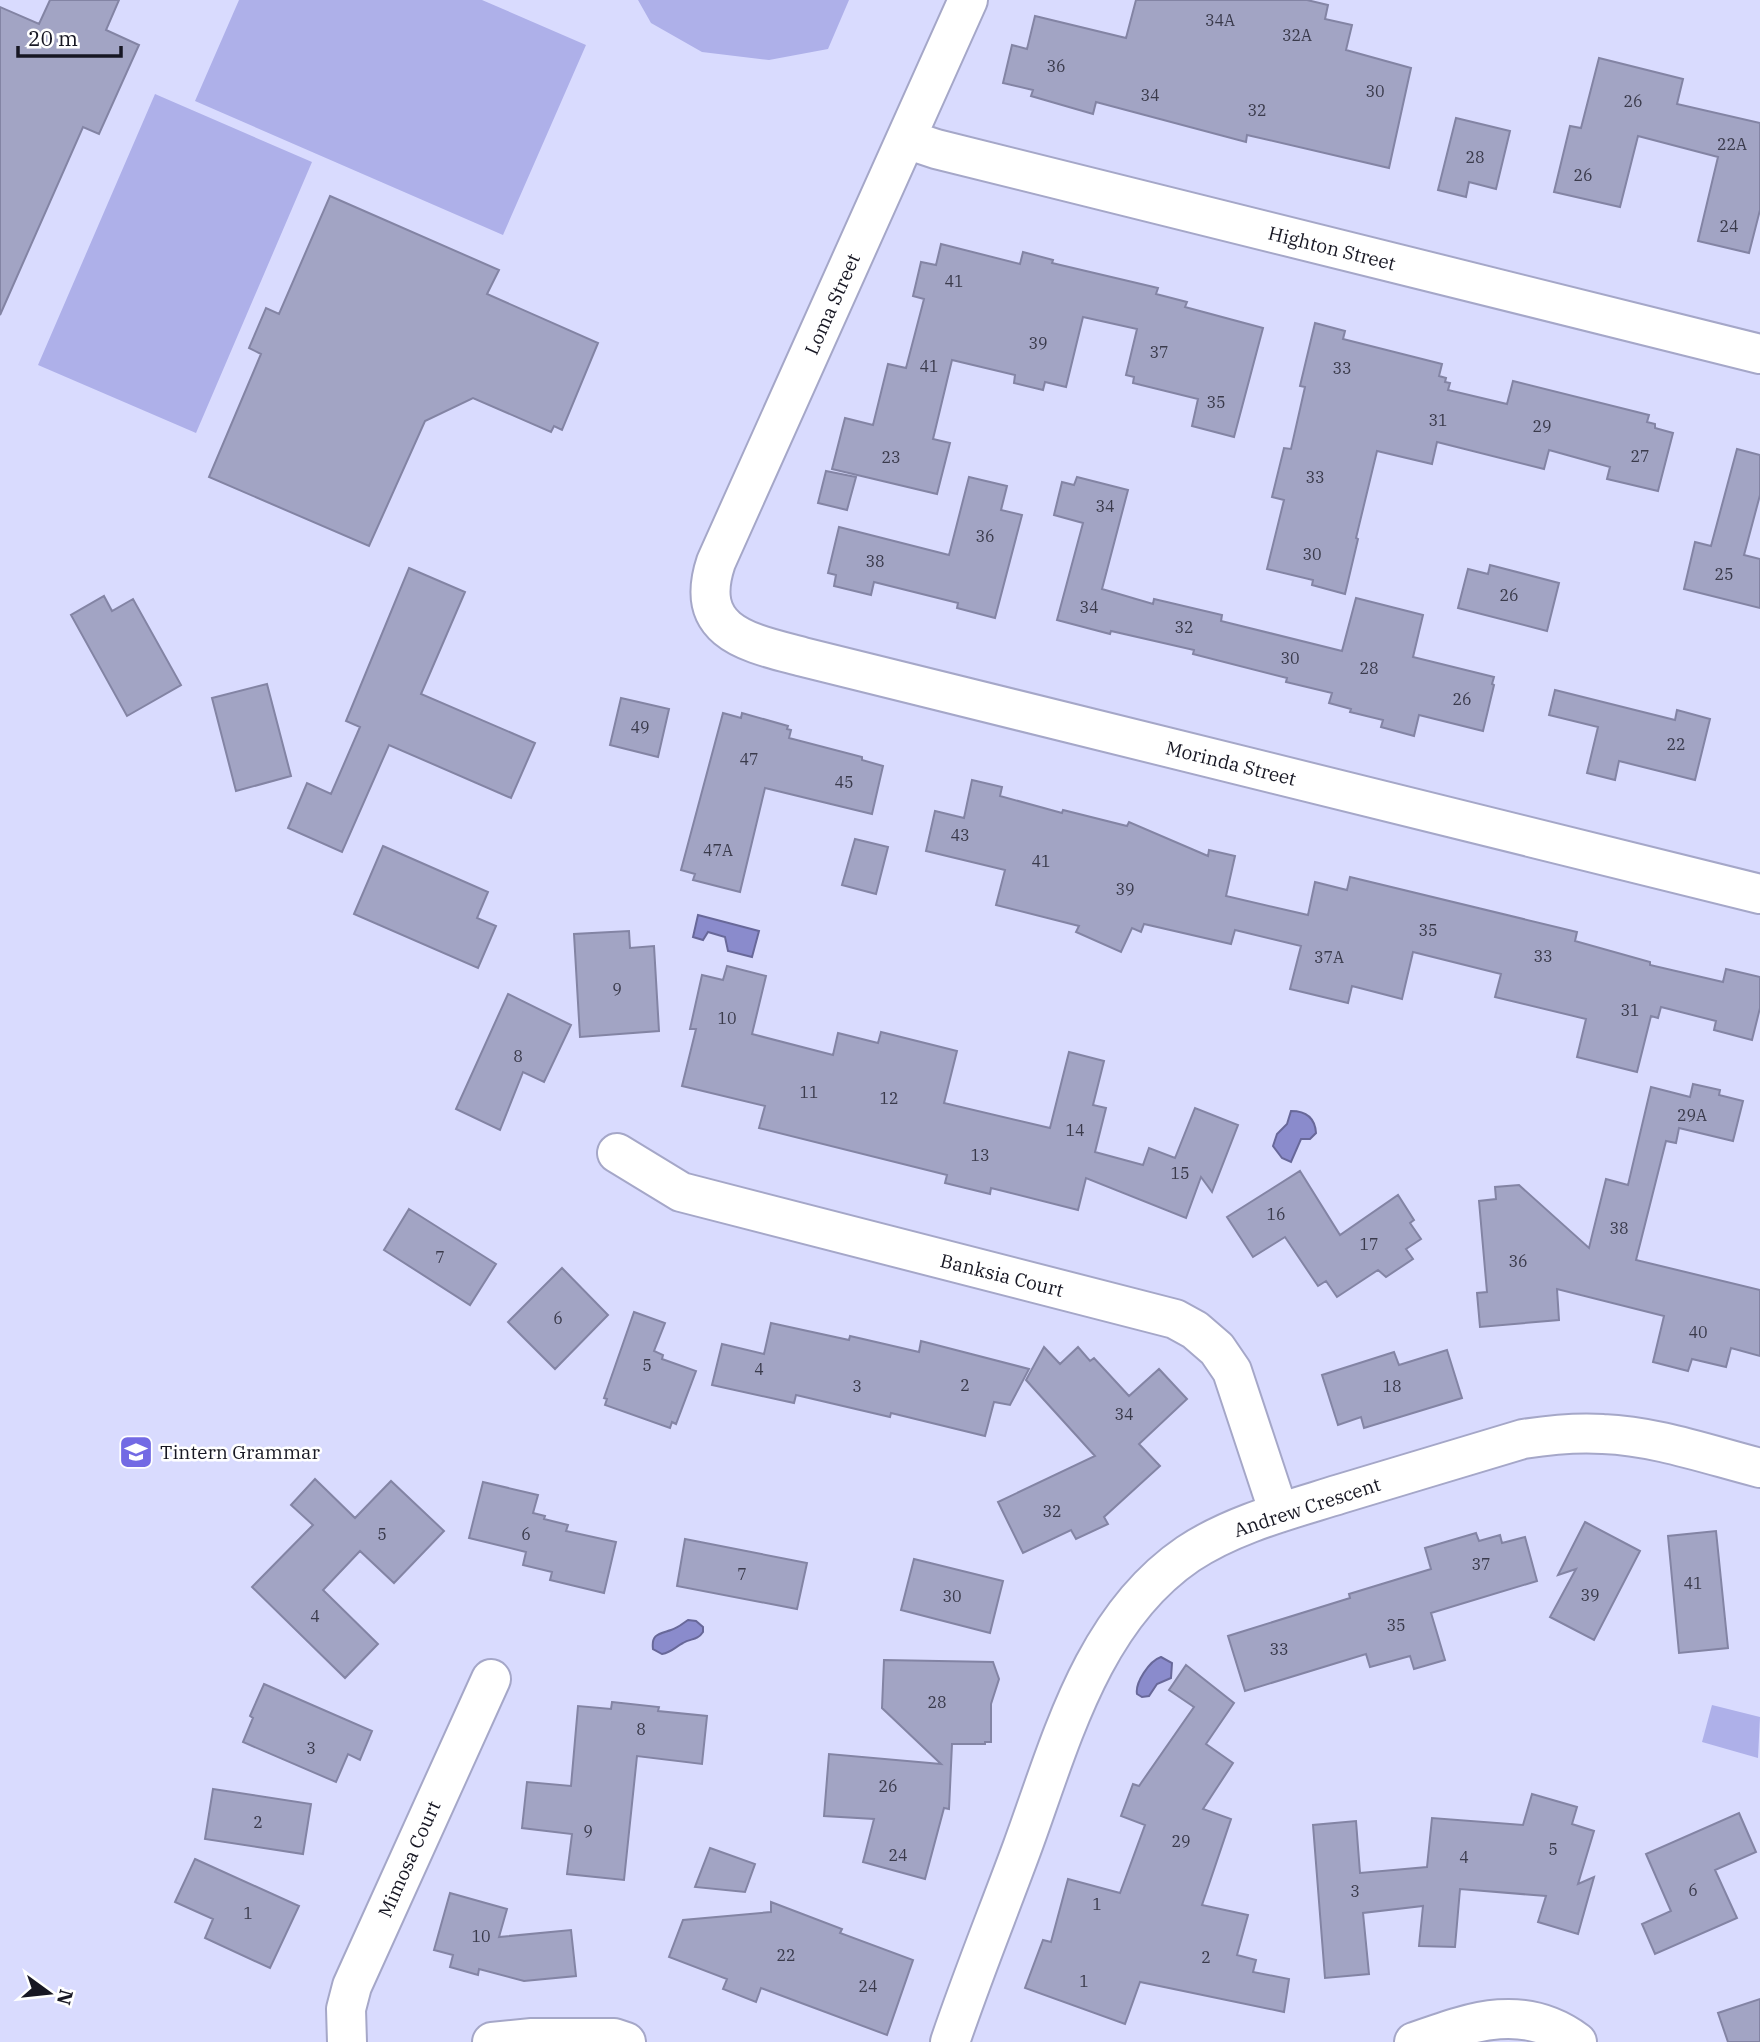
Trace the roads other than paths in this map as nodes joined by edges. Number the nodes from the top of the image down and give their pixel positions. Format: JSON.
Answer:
{"nodes":[{"id":1,"x":968,"y":0,"type":"edge"},
{"id":2,"x":906,"y":139,"type":"junction"},
{"id":3,"x":1760,"y":354,"type":"edge"},
{"id":4,"x":714,"y":610,"type":"joint"},
{"id":5,"x":1760,"y":894,"type":"edge"},
{"id":6,"x":617,"y":1153,"type":"dead end"},
{"id":7,"x":1760,"y":1468,"type":"edge"},
{"id":8,"x":1279,"y":1513,"type":"junction"},
{"id":9,"x":491,"y":1679,"type":"dead end"},
{"id":10,"x":347,"y":2042,"type":"edge"},
{"id":11,"x":492,"y":2042,"type":"edge"},
{"id":12,"x":625,"y":2042,"type":"edge"},
{"id":13,"x":950,"y":2042,"type":"edge"},
{"id":14,"x":1414,"y":2042,"type":"edge"},
{"id":15,"x":1577,"y":2042,"type":"edge"}],
"edges":[{"from":1,"to":2,"type":"street","name":"Loma Street"},
{"from":2,"to":3,"type":"street","name":"Highton Street"},
{"from":2,"to":4,"type":"street","name":"Loma Street"},
{"from":4,"to":5,"type":"street","name":"Morinda Street"},
{"from":6,"to":8,"type":"street","name":"Banksia Court"},
{"from":7,"to":8,"type":"street","name":"Andrew Crescent"},
{"from":8,"to":13,"type":"street","name":"Andrew Crescent"},
{"from":9,"to":10,"type":"street","name":"Mimosa Court"},
{"from":11,"to":12,"type":"street"},
{"from":14,"to":15,"type":"street"}]}
